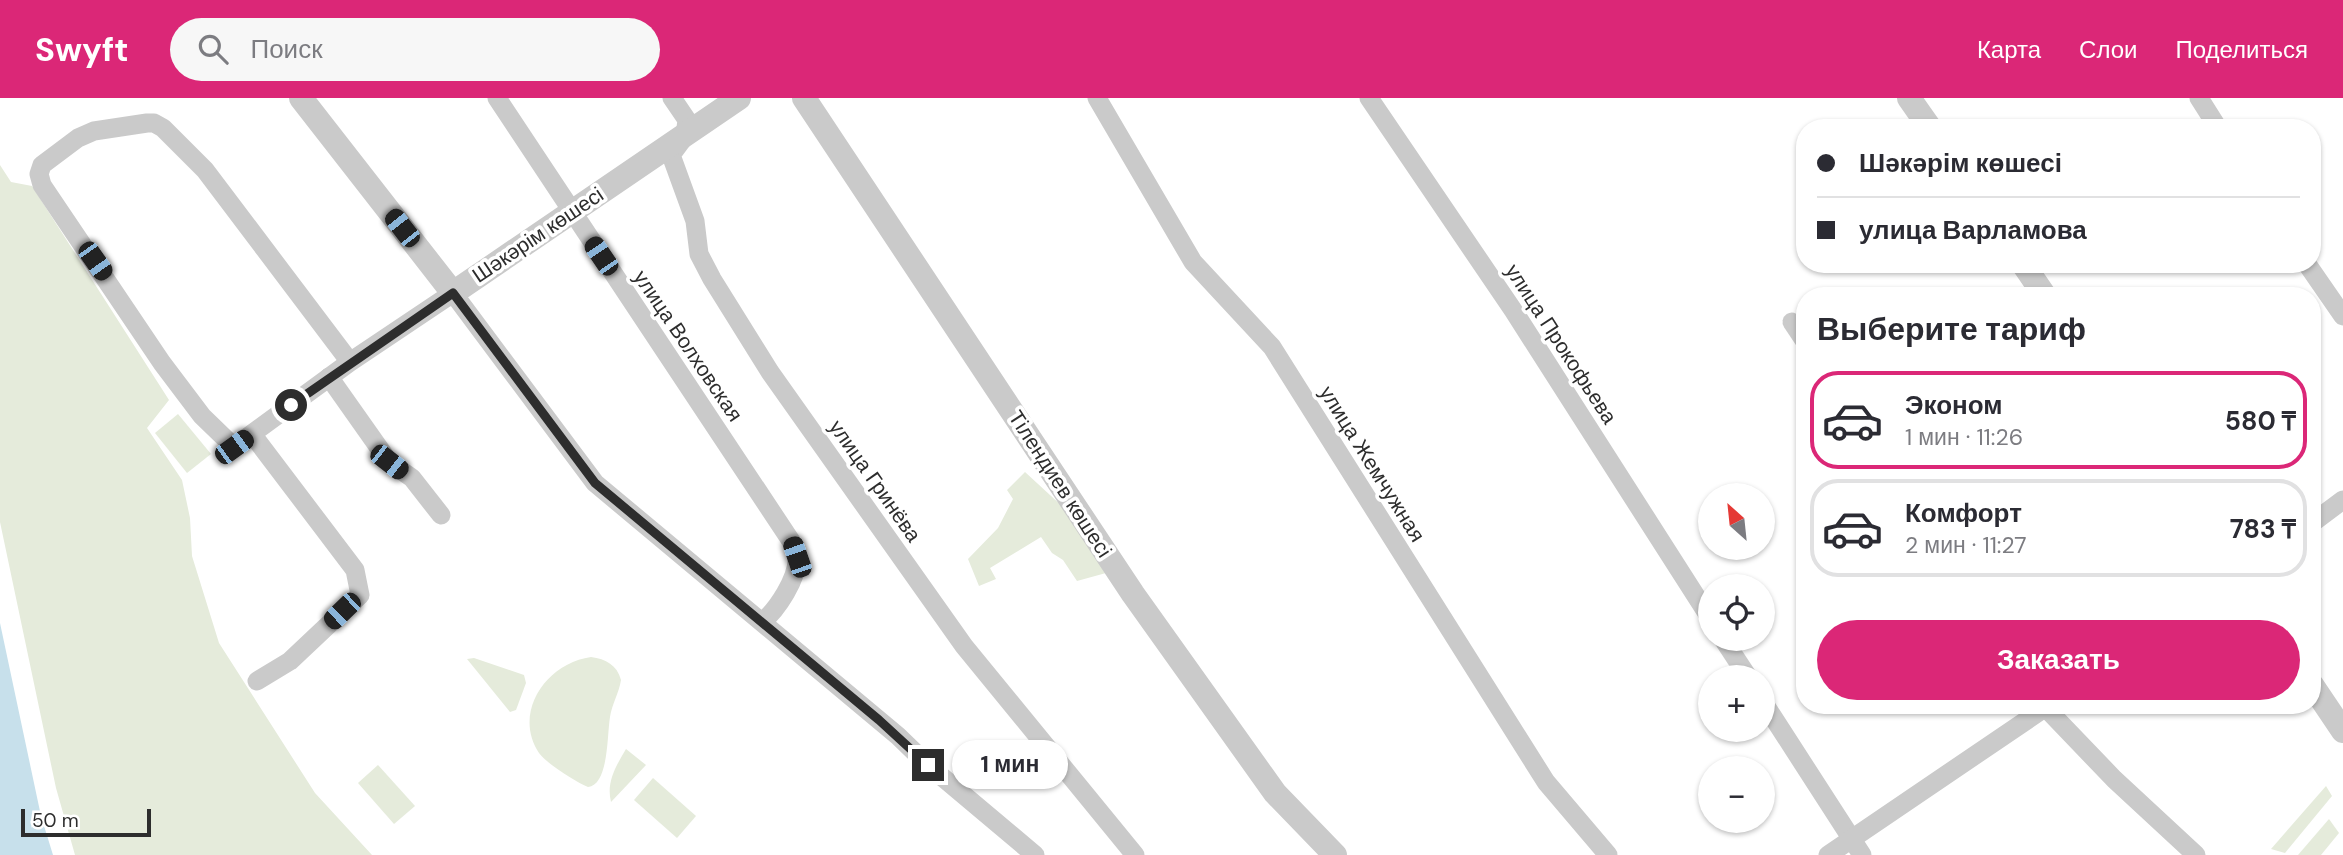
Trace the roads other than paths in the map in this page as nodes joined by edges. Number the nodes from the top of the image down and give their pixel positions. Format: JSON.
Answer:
{"nodes":[{"id":1,"x":301,"y":98,"type":"edge"},
{"id":2,"x":497,"y":98,"type":"edge"},
{"id":3,"x":672,"y":98,"type":"edge"},
{"id":4,"x":739,"y":98,"type":"edge"},
{"id":5,"x":804,"y":98,"type":"edge"},
{"id":6,"x":1097,"y":98,"type":"edge"},
{"id":7,"x":1369,"y":98,"type":"edge"},
{"id":8,"x":1909,"y":98,"type":"edge"},
{"id":9,"x":2199,"y":98,"type":"edge"},
{"id":10,"x":1924,"y":119,"type":"edge"},
{"id":11,"x":2212,"y":119,"type":"edge"},
{"id":12,"x":685,"y":136,"type":"junction"},
{"id":13,"x":572,"y":212,"type":"junction"},
{"id":14,"x":2313,"y":273,"type":"edge"},
{"id":15,"x":453,"y":293,"type":"junction"},
{"id":16,"x":2343,"y":316,"type":"edge"},
{"id":17,"x":1792,"y":322,"type":"dead end"},
{"id":18,"x":1796,"y":328,"type":"edge"},
{"id":19,"x":351,"y":362,"type":"junction"},
{"id":20,"x":329,"y":377,"type":"junction"},
{"id":21,"x":253,"y":434,"type":"junction"},
{"id":22,"x":2343,"y":500,"type":"edge"},
{"id":23,"x":441,"y":515,"type":"dead end"},
{"id":24,"x":2321,"y":516,"type":"edge"},
{"id":25,"x":1698,"y":599,"type":"edge"},
{"id":26,"x":762,"y":622,"type":"junction"},
{"id":27,"x":257,"y":681,"type":"dead end"},
{"id":28,"x":2321,"y":698,"type":"edge"},
{"id":29,"x":2035,"y":714,"type":"edge"},
{"id":30,"x":2053,"y":714,"type":"edge"},
{"id":31,"x":1775,"y":720,"type":"edge"},
{"id":32,"x":2343,"y":731,"type":"edge"},
{"id":33,"x":1857,"y":847,"type":"edge"},
{"id":34,"x":1035,"y":855,"type":"edge"},
{"id":35,"x":1135,"y":855,"type":"edge"},
{"id":36,"x":1335,"y":855,"type":"edge"},
{"id":37,"x":1608,"y":855,"type":"edge"},
{"id":38,"x":1828,"y":855,"type":"edge"},
{"id":39,"x":2196,"y":855,"type":"edge"}],
"edges":[{"from":1,"to":15,"type":"street"},
{"from":2,"to":13,"type":"street","name":"улица Волховская"},
{"from":3,"to":12,"type":"street"},
{"from":4,"to":12,"type":"street","name":"Шәкәрім көшесі"},
{"from":5,"to":36,"type":"street","name":"Тілендиев көшесі"},
{"from":6,"to":37,"type":"street","name":"улица Жемчужная"},
{"from":7,"to":25,"type":"street","name":"улица Прокофьева"},
{"from":8,"to":10,"type":"street"},
{"from":9,"to":11,"type":"street"},
{"from":12,"to":13,"type":"street","name":"Шәкәрім көшесі"},
{"from":12,"to":35,"type":"street","name":"улица Гринёва"},
{"from":13,"to":15,"type":"street","name":"Шәкәрім көшесі"},
{"from":13,"to":26,"type":"street","name":"улица Волховская"},
{"from":14,"to":16,"type":"street"},
{"from":15,"to":19,"type":"street","name":"Шәкәрім көшесі"},
{"from":15,"to":26,"type":"street"},
{"from":17,"to":18,"type":"street"},
{"from":19,"to":20,"type":"street","name":"Шәкәрім көшесі"},
{"from":19,"to":21,"type":"street","name":"Шәкәрім көшесі"},
{"from":20,"to":21,"type":"street","name":"Шәкәрім көшесі"},
{"from":20,"to":23,"type":"street"},
{"from":21,"to":27,"type":"street"},
{"from":22,"to":24,"type":"street"},
{"from":26,"to":34,"type":"street"},
{"from":28,"to":32,"type":"street"},
{"from":29,"to":33,"type":"street"},
{"from":30,"to":39,"type":"street"},
{"from":31,"to":33,"type":"street"},
{"from":33,"to":38,"type":"street"}]}
